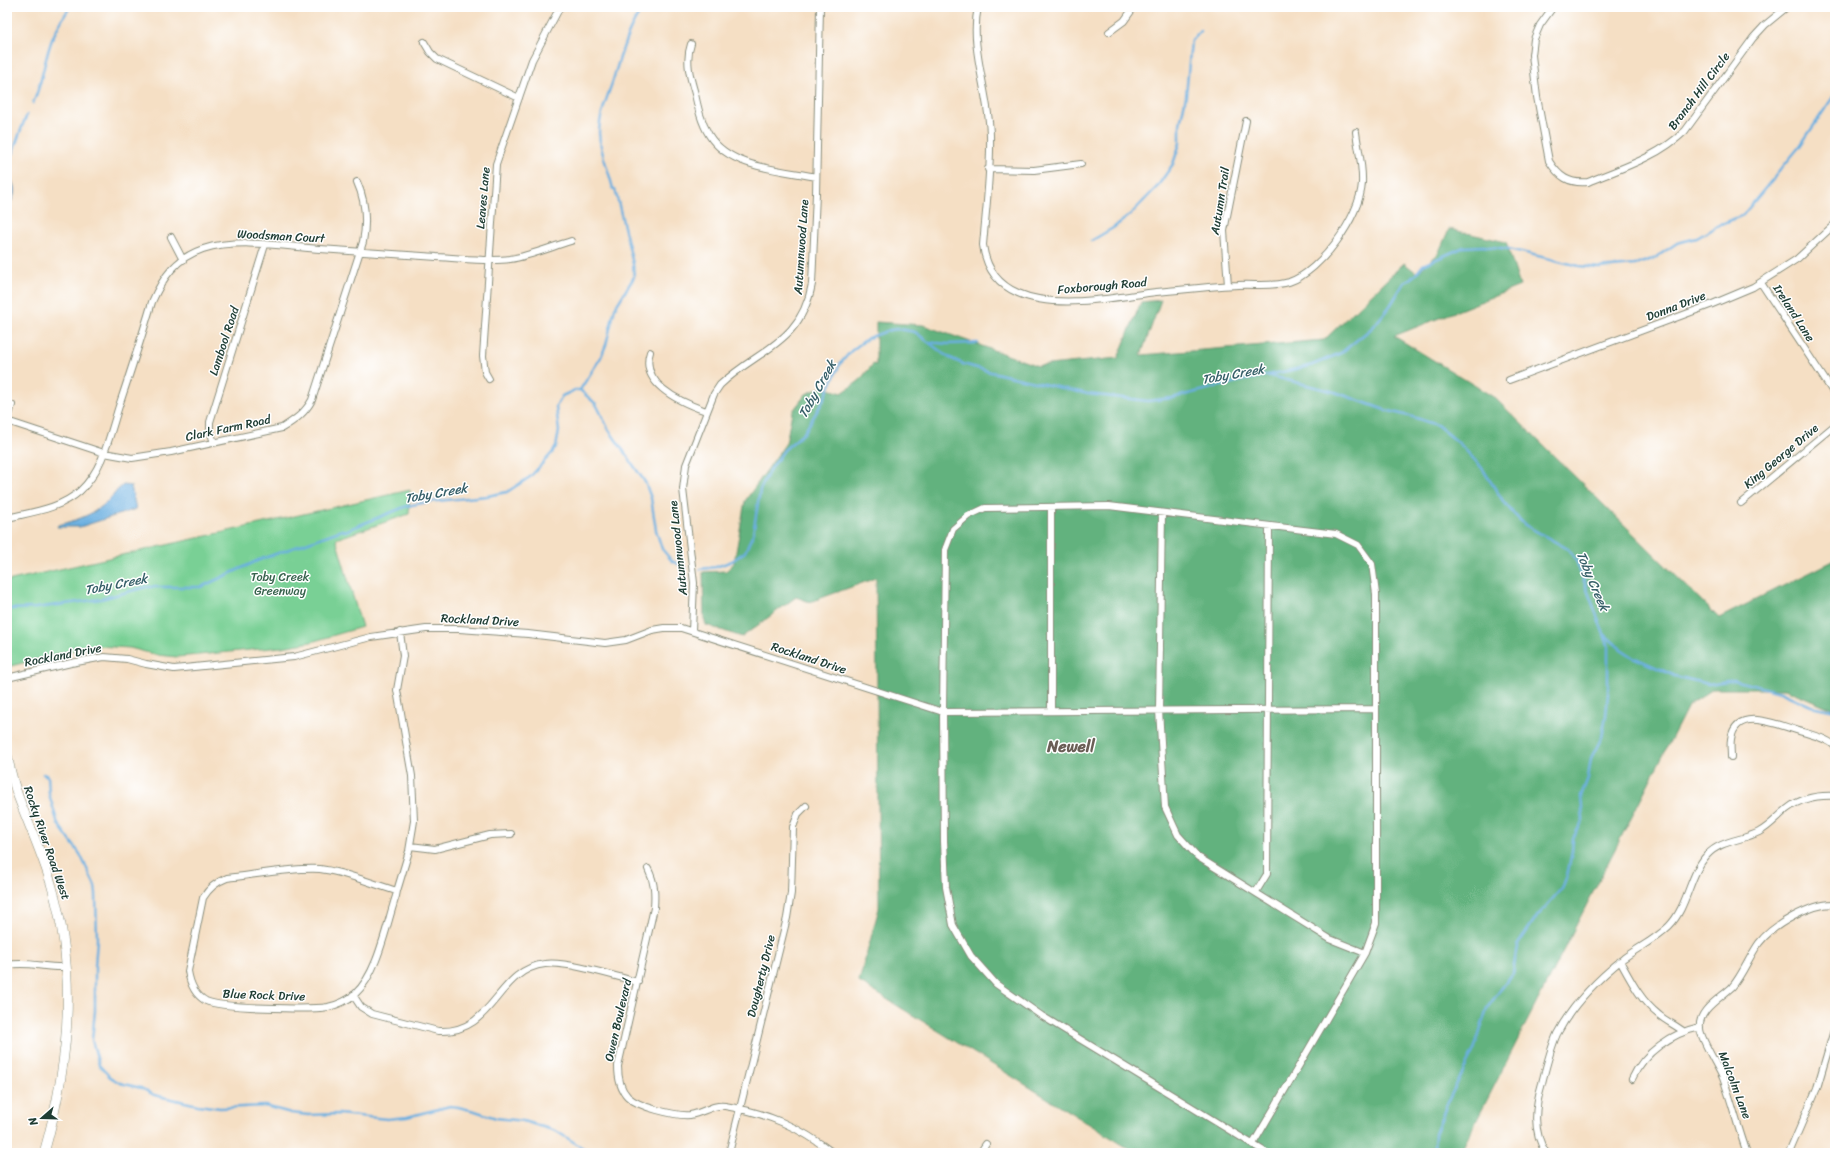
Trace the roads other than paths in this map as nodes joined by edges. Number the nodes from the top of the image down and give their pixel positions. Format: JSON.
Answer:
{"nodes":[{"id":1,"x":560,"y":7,"type":"edge"},
{"id":2,"x":820,"y":7,"type":"edge"},
{"id":3,"x":970,"y":7,"type":"edge"},
{"id":4,"x":1134,"y":7,"type":"edge"},
{"id":5,"x":1553,"y":7,"type":"edge"},
{"id":6,"x":1787,"y":7,"type":"edge"},
{"id":7,"x":978,"y":8,"type":"edge"},
{"id":8,"x":1109,"y":32,"type":"dead end"},
{"id":9,"x":424,"y":42,"type":"dead end"},
{"id":10,"x":691,"y":44,"type":"dead end"},
{"id":11,"x":519,"y":98,"type":"junction"},
{"id":12,"x":1246,"y":121,"type":"dead end"},
{"id":13,"x":1356,"y":132,"type":"dead end"},
{"id":14,"x":1081,"y":164,"type":"dead end"},
{"id":15,"x":988,"y":168,"type":"junction"},
{"id":16,"x":816,"y":177,"type":"junction"},
{"id":17,"x":357,"y":182,"type":"dead end"},
{"id":18,"x":1835,"y":224,"type":"edge"},
{"id":19,"x":171,"y":236,"type":"dead end"},
{"id":20,"x":571,"y":241,"type":"dead end"},
{"id":21,"x":265,"y":245,"type":"junction"},
{"id":22,"x":360,"y":252,"type":"junction"},
{"id":23,"x":489,"y":259,"type":"junction"},
{"id":24,"x":183,"y":260,"type":"junction"},
{"id":25,"x":1761,"y":283,"type":"junction"},
{"id":26,"x":1228,"y":285,"type":"junction"},
{"id":27,"x":650,"y":352,"type":"dead end"},
{"id":28,"x":489,"y":379,"type":"dead end"},
{"id":29,"x":1509,"y":380,"type":"dead end"},
{"id":30,"x":1835,"y":395,"type":"edge"},
{"id":31,"x":12,"y":405,"type":"dead end"},
{"id":32,"x":706,"y":411,"type":"junction"},
{"id":33,"x":7,"y":421,"type":"edge"},
{"id":34,"x":1835,"y":426,"type":"edge"},
{"id":35,"x":214,"y":443,"type":"junction"},
{"id":36,"x":104,"y":453,"type":"junction"},
{"id":37,"x":1741,"y":503,"type":"dead end"},
{"id":38,"x":1051,"y":507,"type":"junction"},
{"id":39,"x":1162,"y":513,"type":"junction"},
{"id":40,"x":7,"y":518,"type":"edge"},
{"id":41,"x":1269,"y":527,"type":"junction"},
{"id":42,"x":692,"y":631,"type":"junction"},
{"id":43,"x":400,"y":632,"type":"junction"},
{"id":44,"x":7,"y":678,"type":"edge"},
{"id":45,"x":1375,"y":709,"type":"junction"},
{"id":46,"x":1159,"y":710,"type":"junction"},
{"id":47,"x":1268,"y":710,"type":"junction"},
{"id":48,"x":1051,"y":711,"type":"junction"},
{"id":49,"x":943,"y":712,"type":"junction"},
{"id":50,"x":1835,"y":746,"type":"edge"},
{"id":51,"x":7,"y":755,"type":"edge"},
{"id":52,"x":1731,"y":757,"type":"dead end"},
{"id":53,"x":1835,"y":796,"type":"edge"},
{"id":54,"x":806,"y":806,"type":"dead end"},
{"id":55,"x":511,"y":834,"type":"dead end"},
{"id":56,"x":410,"y":846,"type":"junction"},
{"id":57,"x":648,"y":870,"type":"dead end"},
{"id":58,"x":397,"y":891,"type":"junction"},
{"id":59,"x":1256,"y":892,"type":"junction"},
{"id":60,"x":1835,"y":904,"type":"edge"},
{"id":61,"x":1365,"y":953,"type":"junction"},
{"id":62,"x":1620,"y":961,"type":"junction"},
{"id":63,"x":7,"y":965,"type":"edge"},
{"id":64,"x":65,"y":967,"type":"junction"},
{"id":65,"x":638,"y":982,"type":"junction"},
{"id":66,"x":353,"y":995,"type":"junction"},
{"id":67,"x":1700,"y":1026,"type":"junction"},
{"id":68,"x":1835,"y":1027,"type":"edge"},
{"id":69,"x":1683,"y":1031,"type":"junction"},
{"id":70,"x":1632,"y":1079,"type":"dead end"},
{"id":71,"x":740,"y":1109,"type":"junction"},
{"id":72,"x":986,"y":1144,"type":"dead end"},
{"id":73,"x":1253,"y":1144,"type":"junction"},
{"id":74,"x":44,"y":1153,"type":"edge"},
{"id":75,"x":729,"y":1153,"type":"edge"},
{"id":76,"x":833,"y":1153,"type":"edge"},
{"id":77,"x":980,"y":1153,"type":"edge"},
{"id":78,"x":1266,"y":1153,"type":"edge"},
{"id":79,"x":1546,"y":1153,"type":"edge"},
{"id":80,"x":1747,"y":1153,"type":"edge"},
{"id":81,"x":1789,"y":1153,"type":"edge"}],
"edges":[{"from":1,"to":11,"type":"street","name":"Leaves Lane"},
{"from":2,"to":16,"type":"street","name":"Autumnwood Lane"},
{"from":3,"to":7,"type":"street"},
{"from":4,"to":8,"type":"street"},
{"from":5,"to":6,"type":"street","name":"Branch Hill Circle"},
{"from":7,"to":15,"type":"street","name":"Foxborough Road"},
{"from":9,"to":11,"type":"street"},
{"from":10,"to":16,"type":"street"},
{"from":11,"to":23,"type":"street","name":"Leaves Lane"},
{"from":12,"to":26,"type":"street","name":"Autumn Trail"},
{"from":13,"to":26,"type":"street","name":"Foxborough Road"},
{"from":14,"to":15,"type":"street"},
{"from":15,"to":26,"type":"street","name":"Foxborough Road"},
{"from":16,"to":32,"type":"street","name":"Autumnwood Lane"},
{"from":17,"to":22,"type":"street","name":"Clark Farm Road"},
{"from":18,"to":25,"type":"street","name":"Donna Drive"},
{"from":19,"to":24,"type":"street"},
{"from":20,"to":23,"type":"street","name":"Woodsman Court"},
{"from":21,"to":22,"type":"street","name":"Woodsman Court"},
{"from":21,"to":24,"type":"street","name":"Woodsman Court"},
{"from":21,"to":35,"type":"street","name":"Lambool Road"},
{"from":22,"to":23,"type":"street","name":"Woodsman Court"},
{"from":22,"to":35,"type":"street","name":"Clark Farm Road"},
{"from":23,"to":28,"type":"street","name":"Leaves Lane"},
{"from":24,"to":36,"type":"street","name":"Woodsman Court"},
{"from":25,"to":29,"type":"street","name":"Donna Drive"},
{"from":25,"to":30,"type":"street","name":"Ireland Lane"},
{"from":27,"to":32,"type":"street"},
{"from":31,"to":33,"type":"street"},
{"from":32,"to":42,"type":"street","name":"Autumnwood Lane"},
{"from":33,"to":36,"type":"street","name":"Clark Farm Road"},
{"from":34,"to":37,"type":"street","name":"King George Drive"},
{"from":35,"to":36,"type":"street","name":"Clark Farm Road"},
{"from":36,"to":40,"type":"street","name":"Woodsman Court"},
{"from":38,"to":39,"type":"street"},
{"from":38,"to":48,"type":"street"},
{"from":38,"to":49,"type":"street"},
{"from":39,"to":41,"type":"street"},
{"from":39,"to":46,"type":"street"},
{"from":41,"to":45,"type":"street"},
{"from":41,"to":47,"type":"street"},
{"from":42,"to":43,"type":"street","name":"Rockland Drive"},
{"from":42,"to":49,"type":"street","name":"Rockland Drive"},
{"from":43,"to":44,"type":"street","name":"Rockland Drive"},
{"from":43,"to":56,"type":"street","name":"Blue Rock Drive"},
{"from":45,"to":47,"type":"street","name":"Rockland Drive"},
{"from":45,"to":61,"type":"street"},
{"from":46,"to":47,"type":"street","name":"Rockland Drive"},
{"from":46,"to":48,"type":"street","name":"Rockland Drive"},
{"from":46,"to":59,"type":"street"},
{"from":47,"to":59,"type":"street"},
{"from":48,"to":49,"type":"street","name":"Rockland Drive"},
{"from":49,"to":73,"type":"street"},
{"from":50,"to":52,"type":"street"},
{"from":51,"to":64,"type":"street","name":"Rocky River Road West"},
{"from":53,"to":62,"type":"street"},
{"from":54,"to":71,"type":"street","name":"Dougherty Drive"},
{"from":55,"to":56,"type":"street"},
{"from":56,"to":58,"type":"street","name":"Blue Rock Drive"},
{"from":57,"to":65,"type":"street","name":"Owen Boulevard"},
{"from":58,"to":66,"type":"street","name":"Blue Rock Drive"},
{"from":58,"to":66,"type":"street","name":"Blue Rock Drive"},
{"from":59,"to":61,"type":"street"},
{"from":60,"to":67,"type":"street"},
{"from":61,"to":73,"type":"street"},
{"from":62,"to":69,"type":"street"},
{"from":62,"to":79,"type":"street"},
{"from":63,"to":64,"type":"street"},
{"from":64,"to":74,"type":"street","name":"Rocky River Road West"},
{"from":65,"to":66,"type":"street"},
{"from":65,"to":71,"type":"street","name":"Owen Boulevard"},
{"from":67,"to":69,"type":"street"},
{"from":67,"to":80,"type":"street","name":"Malcolm Lane"},
{"from":68,"to":81,"type":"street"},
{"from":69,"to":70,"type":"street"},
{"from":71,"to":75,"type":"street","name":"Dougherty Drive"},
{"from":71,"to":76,"type":"street","name":"Owen Boulevard"},
{"from":72,"to":77,"type":"street"},
{"from":73,"to":78,"type":"street"}]}
